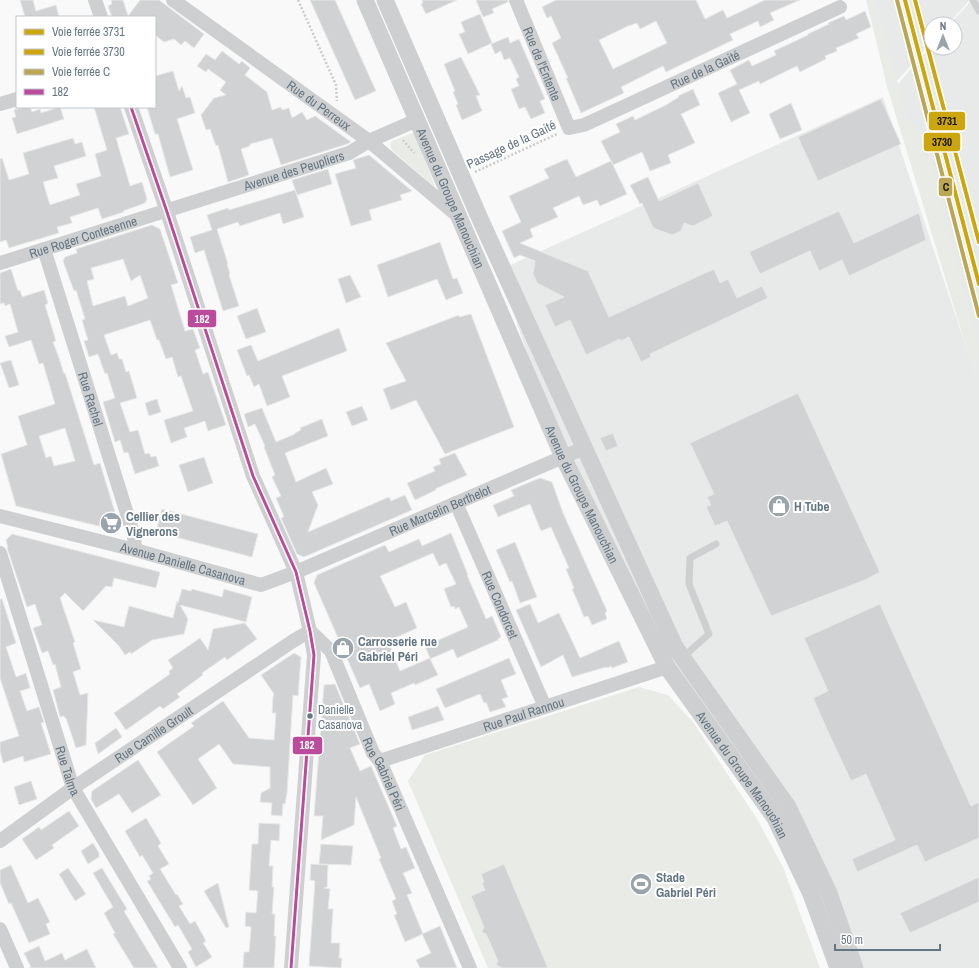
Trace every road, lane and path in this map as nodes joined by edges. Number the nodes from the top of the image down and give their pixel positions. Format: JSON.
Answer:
{"nodes":[{"id":1,"x":95,"y":0,"type":"edge"},
{"id":2,"x":173,"y":0,"type":"edge"},
{"id":3,"x":298,"y":0,"type":"edge"},
{"id":4,"x":365,"y":0,"type":"edge"},
{"id":5,"x":385,"y":0,"type":"edge"},
{"id":6,"x":516,"y":0,"type":"edge"},
{"id":7,"x":973,"y":0,"type":"edge"},
{"id":8,"x":840,"y":6,"type":"dead end"},
{"id":9,"x":979,"y":11,"type":"edge"},
{"id":10,"x":101,"y":16,"type":"edge"},
{"id":11,"x":16,"y":99,"type":"edge"},
{"id":12,"x":0,"y":104,"type":"edge"},
{"id":13,"x":131,"y":108,"type":"edge"},
{"id":14,"x":332,"y":114,"type":"junction"},
{"id":15,"x":417,"y":120,"type":"junction"},
{"id":16,"x":570,"y":128,"type":"junction"},
{"id":17,"x":397,"y":129,"type":"junction"},
{"id":18,"x":369,"y":141,"type":"junction"},
{"id":19,"x":416,"y":155,"type":"dead end"},
{"id":20,"x":462,"y":178,"type":"junction"},
{"id":21,"x":166,"y":209,"type":"junction"},
{"id":22,"x":460,"y":217,"type":"junction"},
{"id":23,"x":44,"y":249,"type":"junction"},
{"id":24,"x":0,"y":263,"type":"edge"},
{"id":25,"x":584,"y":448,"type":"junction"},
{"id":26,"x":564,"y":457,"type":"junction"},
{"id":27,"x":456,"y":503,"type":"junction"},
{"id":28,"x":0,"y":516,"type":"edge"},
{"id":29,"x":716,"y":544,"type":"dead end"},
{"id":30,"x":135,"y":550,"type":"junction"},
{"id":31,"x":0,"y":553,"type":"edge"},
{"id":32,"x":296,"y":572,"type":"junction"},
{"id":33,"x":310,"y":631,"type":"junction"},
{"id":34,"x":682,"y":657,"type":"junction"},
{"id":35,"x":667,"y":666,"type":"junction"},
{"id":36,"x":545,"y":707,"type":"junction"},
{"id":37,"x":380,"y":761,"type":"junction"},
{"id":38,"x":73,"y":788,"type":"junction"},
{"id":39,"x":0,"y":841,"type":"edge"},
{"id":40,"x":0,"y":929,"type":"edge"},
{"id":41,"x":17,"y":968,"type":"edge"},
{"id":42,"x":180,"y":968,"type":"edge"},
{"id":43,"x":291,"y":968,"type":"edge"},
{"id":44,"x":470,"y":968,"type":"edge"},
{"id":45,"x":838,"y":968,"type":"edge"},
{"id":46,"x":855,"y":968,"type":"edge"}],
"edges":[{"from":1,"to":10,"type":"street"},
{"from":2,"to":14,"type":"street","name":"Rue du Perreux"},
{"from":3,"to":14,"type":"path"},
{"from":4,"to":15,"type":"street","name":"Avenue du Groupe Manouchian"},
{"from":5,"to":20,"type":"street","name":"Avenue du Groupe Manouchian"},
{"from":6,"to":16,"type":"street","name":"Rue de l'Entente"},
{"from":7,"to":9,"type":"lane"},
{"from":8,"to":16,"type":"street","name":"Rue de la Gaité"},
{"from":11,"to":12,"type":"street"},
{"from":13,"to":21,"type":"street"},
{"from":14,"to":18,"type":"street","name":"Rue du Perreux"},
{"from":15,"to":17,"type":"street","name":"Avenue des Peupliers"},
{"from":15,"to":22,"type":"street","name":"Avenue du Groupe Manouchian"},
{"from":16,"to":20,"type":"path","name":"Passage de la Gaité"},
{"from":17,"to":18,"type":"street","name":"Avenue des Peupliers"},
{"from":17,"to":19,"type":"path"},
{"from":18,"to":21,"type":"street","name":"Avenue des Peupliers"},
{"from":18,"to":22,"type":"street","name":"Rue du Perreux"},
{"from":20,"to":25,"type":"street","name":"Avenue du Groupe Manouchian"},
{"from":21,"to":23,"type":"street","name":"Rue Roger Contesenne"},
{"from":21,"to":32,"type":"street"},
{"from":22,"to":26,"type":"street","name":"Avenue du Groupe Manouchian"},
{"from":23,"to":24,"type":"street","name":"Rue Roger Contesenne"},
{"from":23,"to":30,"type":"street","name":"Rue Rachel"},
{"from":25,"to":26,"type":"street","name":"Rue Marcelin Berthelot"},
{"from":25,"to":34,"type":"street","name":"Avenue du Groupe Manouchian"},
{"from":26,"to":27,"type":"street","name":"Rue Marcelin Berthelot"},
{"from":26,"to":35,"type":"street","name":"Avenue du Groupe Manouchian"},
{"from":27,"to":32,"type":"street","name":"Rue Marcelin Berthelot"},
{"from":27,"to":36,"type":"street","name":"Rue Condorcet"},
{"from":28,"to":30,"type":"street","name":"Avenue Danielle Casanova"},
{"from":29,"to":34,"type":"lane"},
{"from":30,"to":32,"type":"street","name":"Avenue Danielle Casanova"},
{"from":31,"to":38,"type":"street","name":"Rue Talma"},
{"from":32,"to":33,"type":"street"},
{"from":33,"to":37,"type":"street","name":"Rue Gabriel Péri"},
{"from":33,"to":38,"type":"street","name":"Rue Camille Groult"},
{"from":33,"to":43,"type":"street"},
{"from":34,"to":46,"type":"street","name":"Avenue du Groupe Manouchian"},
{"from":35,"to":36,"type":"street","name":"Rue Paul Rannou"},
{"from":35,"to":45,"type":"street","name":"Avenue du Groupe Manouchian"},
{"from":36,"to":37,"type":"street","name":"Rue Paul Rannou"},
{"from":37,"to":44,"type":"street","name":"Rue Gabriel Péri"},
{"from":38,"to":39,"type":"street","name":"Rue Camille Groult"},
{"from":38,"to":42,"type":"street","name":"Rue Talma"},
{"from":40,"to":41,"type":"street"}]}
